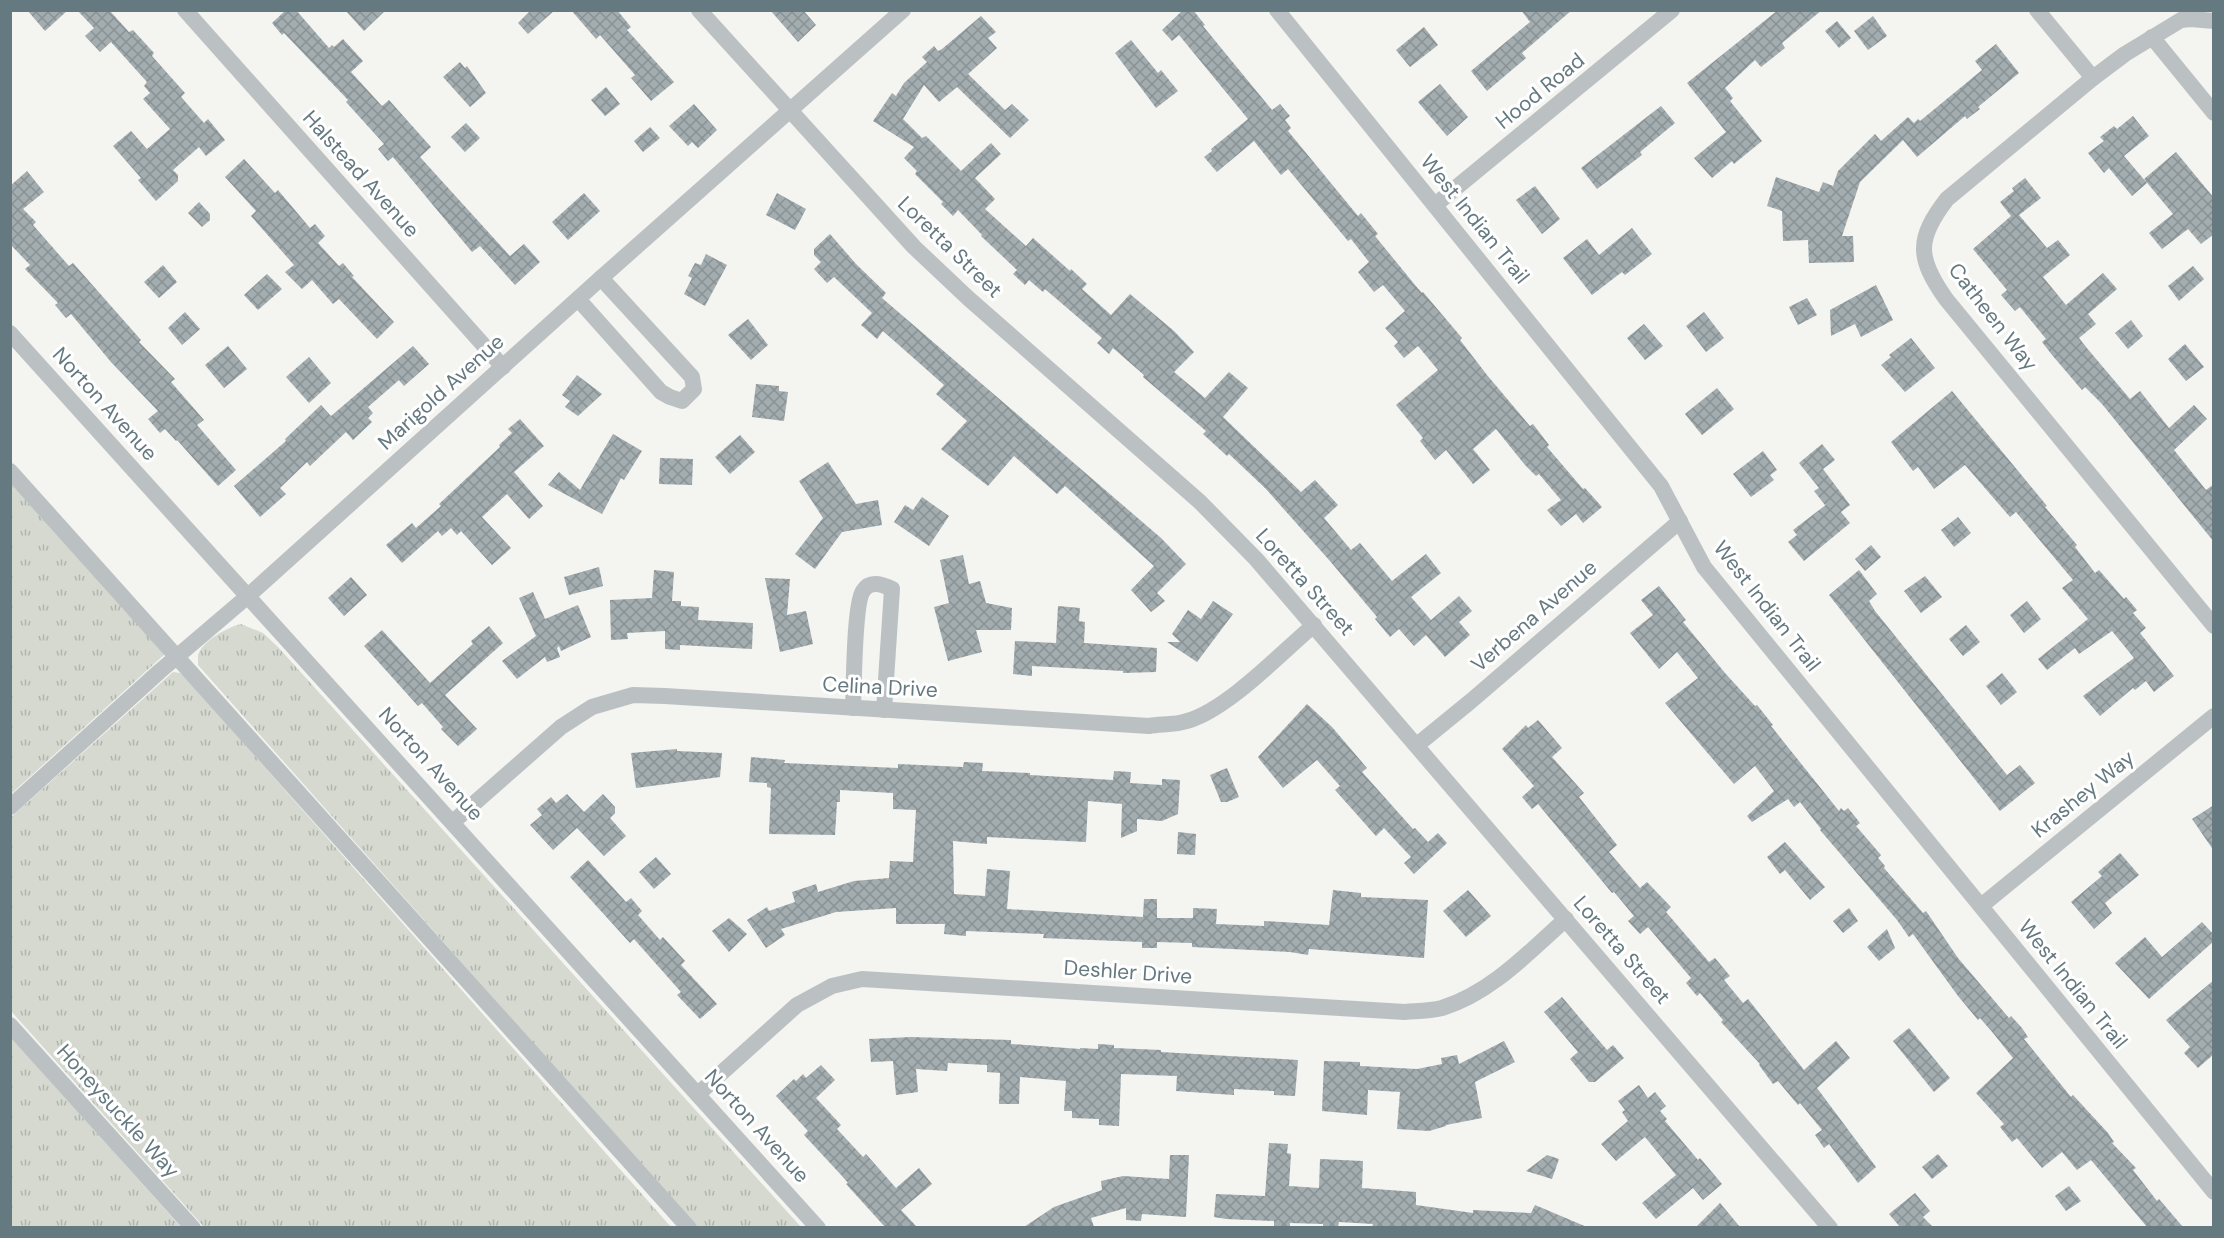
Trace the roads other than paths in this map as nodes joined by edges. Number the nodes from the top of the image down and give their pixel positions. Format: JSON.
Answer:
{"nodes":[{"id":1,"x":185,"y":10,"type":"edge"},
{"id":2,"x":699,"y":10,"type":"edge"},
{"id":3,"x":903,"y":10,"type":"edge"},
{"id":4,"x":1277,"y":10,"type":"edge"},
{"id":5,"x":1672,"y":10,"type":"edge"},
{"id":6,"x":2037,"y":10,"type":"edge"},
{"id":7,"x":2214,"y":21,"type":"edge"},
{"id":8,"x":2152,"y":37,"type":"junction"},
{"id":9,"x":2093,"y":78,"type":"junction"},
{"id":10,"x":790,"y":112,"type":"junction"},
{"id":11,"x":2214,"y":113,"type":"edge"},
{"id":12,"x":1435,"y":205,"type":"junction"},
{"id":13,"x":601,"y":278,"type":"junction"},
{"id":14,"x":578,"y":299,"type":"junction"},
{"id":15,"x":10,"y":333,"type":"edge"},
{"id":16,"x":503,"y":367,"type":"junction"},
{"id":17,"x":10,"y":471,"type":"edge"},
{"id":18,"x":1680,"y":521,"type":"junction"},
{"id":19,"x":248,"y":596,"type":"junction"},
{"id":20,"x":1314,"y":625,"type":"junction"},
{"id":21,"x":2214,"y":626,"type":"edge"},
{"id":22,"x":177,"y":656,"type":"junction"},
{"id":23,"x":853,"y":708,"type":"junction"},
{"id":24,"x":884,"y":710,"type":"junction"},
{"id":25,"x":2214,"y":716,"type":"edge"},
{"id":26,"x":1417,"y":745,"type":"junction"},
{"id":27,"x":10,"y":807,"type":"edge"},
{"id":28,"x":453,"y":822,"type":"junction"},
{"id":29,"x":1981,"y":906,"type":"junction"},
{"id":30,"x":1566,"y":919,"type":"junction"},
{"id":31,"x":10,"y":1025,"type":"edge"},
{"id":32,"x":698,"y":1094,"type":"junction"},
{"id":33,"x":2214,"y":1192,"type":"edge"},
{"id":34,"x":193,"y":1227,"type":"edge"},
{"id":35,"x":690,"y":1227,"type":"edge"},
{"id":36,"x":818,"y":1227,"type":"edge"},
{"id":37,"x":1830,"y":1227,"type":"edge"}],
"edges":[{"from":1,"to":16,"type":"street","name":"Halstead Avenue"},
{"from":2,"to":10,"type":"street","name":"Loretta Street"},
{"from":3,"to":10,"type":"street","name":"Marigold Avenue"},
{"from":4,"to":12,"type":"street","name":"West Indian Trail"},
{"from":5,"to":12,"type":"street","name":"Hood Road"},
{"from":6,"to":9,"type":"street"},
{"from":7,"to":8,"type":"street","name":"Catheen Way"},
{"from":8,"to":9,"type":"street","name":"Catheen Way"},
{"from":8,"to":11,"type":"street"},
{"from":9,"to":21,"type":"street","name":"Catheen Way"},
{"from":10,"to":13,"type":"street","name":"Marigold Avenue"},
{"from":10,"to":20,"type":"street","name":"Loretta Street"},
{"from":12,"to":18,"type":"street","name":"West Indian Trail"},
{"from":13,"to":14,"type":"street","name":"Marigold Avenue"},
{"from":13,"to":14,"type":"street"},
{"from":14,"to":16,"type":"street","name":"Marigold Avenue"},
{"from":15,"to":19,"type":"street","name":"Norton Avenue"},
{"from":16,"to":19,"type":"street","name":"Marigold Avenue"},
{"from":17,"to":22,"type":"street"},
{"from":18,"to":26,"type":"street","name":"Verbena Avenue"},
{"from":18,"to":29,"type":"street","name":"West Indian Trail"},
{"from":19,"to":22,"type":"street","name":"Marigold Avenue"},
{"from":19,"to":28,"type":"street","name":"Norton Avenue"},
{"from":20,"to":24,"type":"street","name":"Celina Drive"},
{"from":20,"to":26,"type":"street","name":"Loretta Street"},
{"from":22,"to":27,"type":"street","name":"Marigold Avenue"},
{"from":22,"to":35,"type":"street"},
{"from":23,"to":24,"type":"street","name":"Celina Drive"},
{"from":23,"to":24,"type":"street"},
{"from":23,"to":28,"type":"street","name":"Celina Drive"},
{"from":25,"to":29,"type":"street","name":"Krashey Way"},
{"from":26,"to":30,"type":"street","name":"Loretta Street"},
{"from":28,"to":32,"type":"street","name":"Norton Avenue"},
{"from":29,"to":33,"type":"street","name":"West Indian Trail"},
{"from":30,"to":32,"type":"street","name":"Deshler Drive"},
{"from":30,"to":37,"type":"street","name":"Loretta Street"},
{"from":31,"to":34,"type":"street","name":"Honeysuckle Way"},
{"from":32,"to":36,"type":"street","name":"Norton Avenue"}]}
